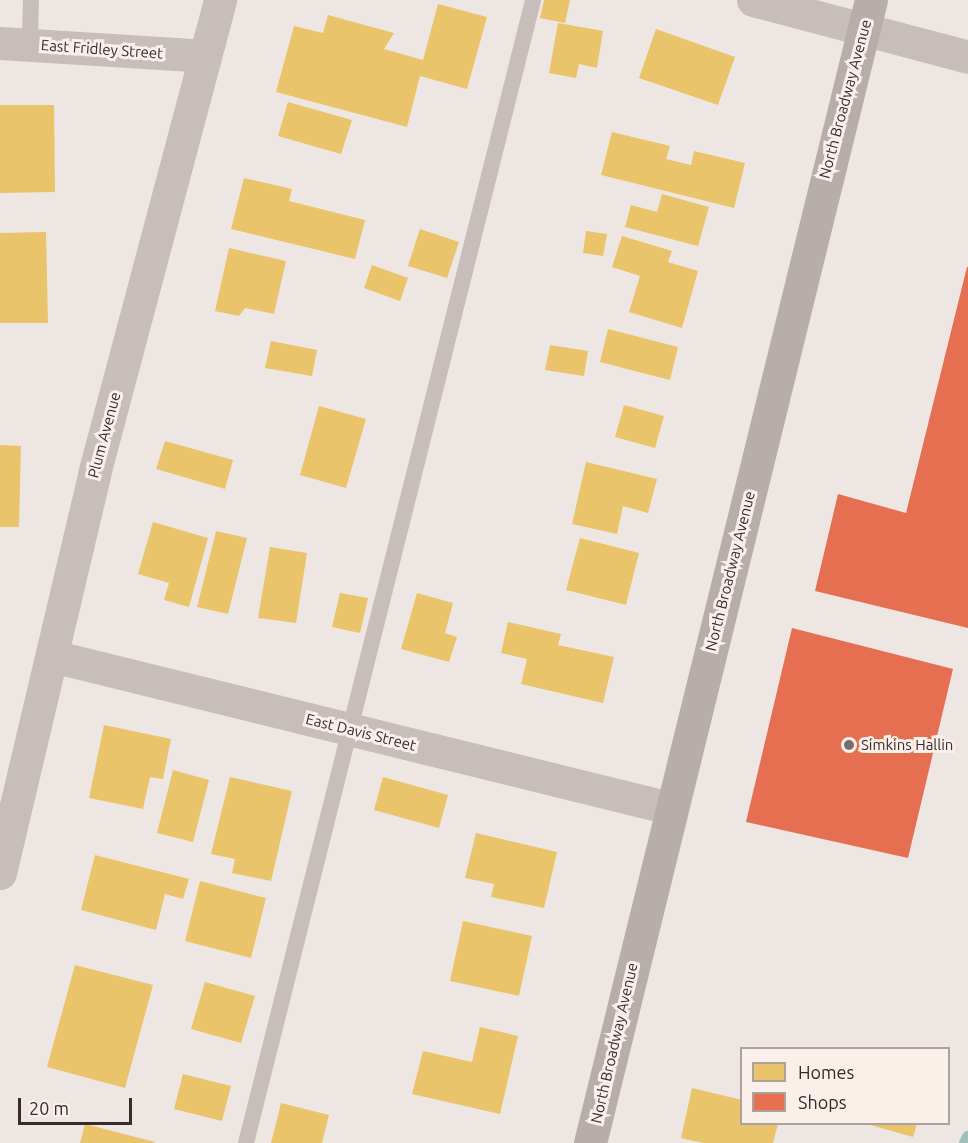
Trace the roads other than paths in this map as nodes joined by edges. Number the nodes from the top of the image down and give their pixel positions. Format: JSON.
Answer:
{"nodes":[{"id":1,"x":31,"y":0,"type":"edge"},
{"id":2,"x":220,"y":0,"type":"edge"},
{"id":3,"x":533,"y":0,"type":"edge"},
{"id":4,"x":753,"y":0,"type":"edge"},
{"id":5,"x":867,"y":14,"type":"edge"},
{"id":6,"x":15,"y":43,"type":"edge"},
{"id":7,"x":204,"y":56,"type":"junction"},
{"id":8,"x":968,"y":57,"type":"edge"},
{"id":9,"x":52,"y":656,"type":"junction"},
{"id":10,"x":350,"y":730,"type":"junction"},
{"id":11,"x":670,"y":808,"type":"junction"},
{"id":12,"x":7,"y":820,"type":"edge"},
{"id":13,"x":0,"y":873,"type":"edge"},
{"id":14,"x":246,"y":1143,"type":"edge"},
{"id":15,"x":590,"y":1143,"type":"edge"}],
"edges":[{"from":1,"to":6,"type":"lane"},
{"from":2,"to":7,"type":"street","name":"Plum Avenue"},
{"from":3,"to":10,"type":"lane"},
{"from":4,"to":5,"type":"street"},
{"from":5,"to":8,"type":"street"},
{"from":5,"to":11,"type":"street","name":"North Broadway Avenue"},
{"from":6,"to":7,"type":"street","name":"East Fridley Street"},
{"from":7,"to":9,"type":"street","name":"Plum Avenue"},
{"from":9,"to":10,"type":"street","name":"East Davis Street"},
{"from":9,"to":12,"type":"street","name":"Plum Avenue"},
{"from":10,"to":11,"type":"street","name":"East Davis Street"},
{"from":10,"to":14,"type":"lane"},
{"from":11,"to":15,"type":"street","name":"North Broadway Avenue"},
{"from":12,"to":13,"type":"street","name":"Plum Avenue"}]}
